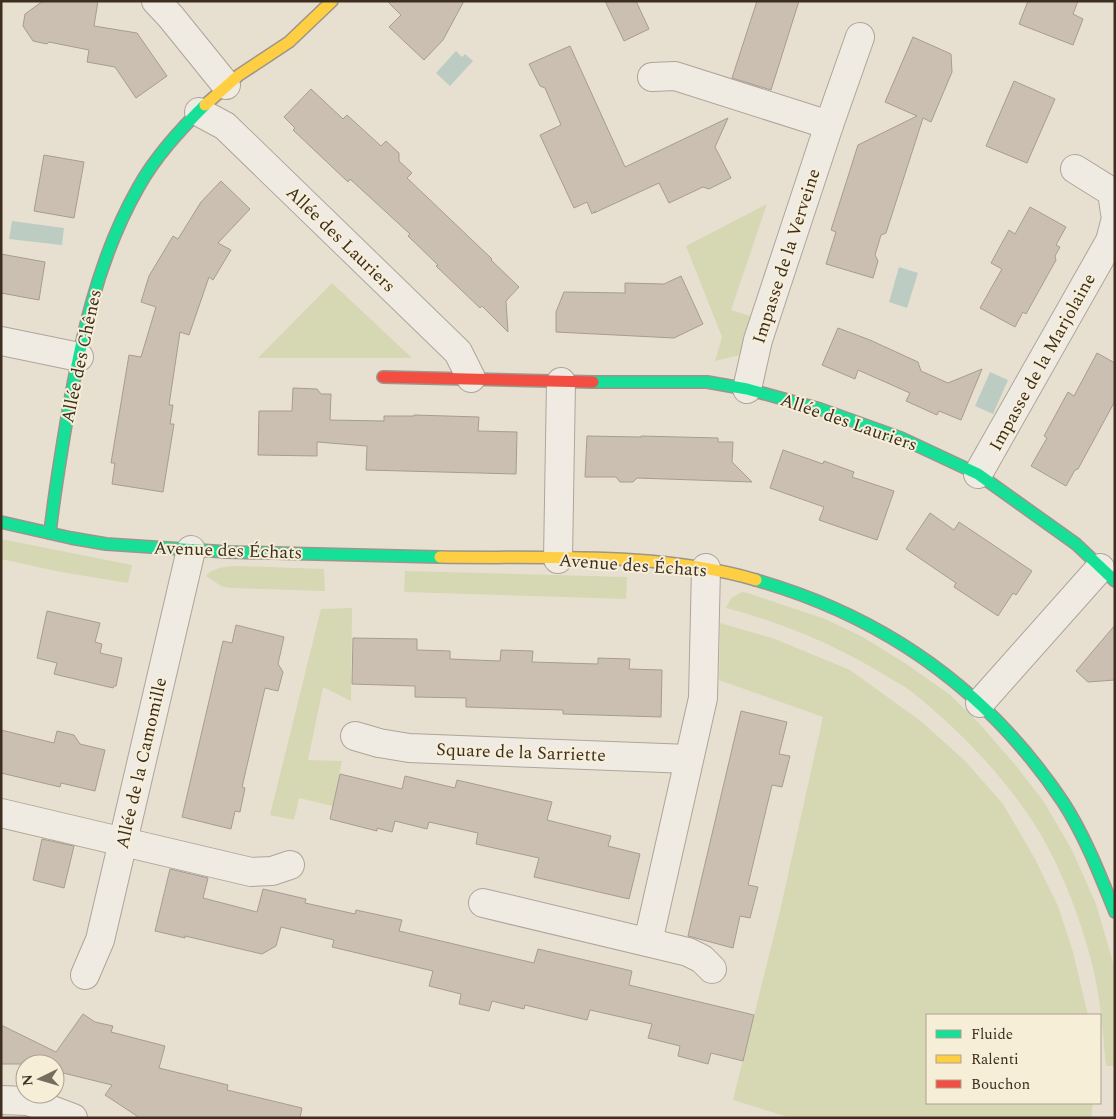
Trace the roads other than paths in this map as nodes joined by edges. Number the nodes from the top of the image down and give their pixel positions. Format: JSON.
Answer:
{"nodes":[{"id":1,"x":156,"y":1,"type":"edge"},
{"id":2,"x":332,"y":1,"type":"edge"},
{"id":3,"x":860,"y":38,"type":"dead end"},
{"id":4,"x":652,"y":77,"type":"dead end"},
{"id":5,"x":226,"y":85,"type":"junction"},
{"id":6,"x":199,"y":112,"type":"junction"},
{"id":7,"x":829,"y":125,"type":"junction"},
{"id":8,"x":1075,"y":169,"type":"dead end"},
{"id":9,"x":1115,"y":213,"type":"edge"},
{"id":10,"x":1115,"y":222,"type":"edge"},
{"id":11,"x":1,"y":341,"type":"edge"},
{"id":12,"x":79,"y":357,"type":"junction"},
{"id":13,"x":383,"y":377,"type":"dead end"},
{"id":14,"x":471,"y":378,"type":"junction"},
{"id":15,"x":561,"y":382,"type":"junction"},
{"id":16,"x":747,"y":389,"type":"junction"},
{"id":17,"x":978,"y":474,"type":"junction"},
{"id":18,"x":1,"y":522,"type":"edge"},
{"id":19,"x":50,"y":533,"type":"junction"},
{"id":20,"x":191,"y":550,"type":"junction"},
{"id":21,"x":558,"y":559,"type":"junction"},
{"id":22,"x":706,"y":568,"type":"junction"},
{"id":23,"x":1107,"y":575,"type":"edge"},
{"id":24,"x":980,"y":703,"type":"junction"},
{"id":25,"x":355,"y":736,"type":"dead end"},
{"id":26,"x":689,"y":759,"type":"junction"},
{"id":27,"x":1,"y":813,"type":"edge"},
{"id":28,"x":123,"y":842,"type":"junction"},
{"id":29,"x":290,"y":865,"type":"dead end"},
{"id":30,"x":483,"y":903,"type":"dead end"},
{"id":31,"x":1115,"y":912,"type":"edge"},
{"id":32,"x":648,"y":942,"type":"junction"},
{"id":33,"x":712,"y":969,"type":"dead end"},
{"id":34,"x":85,"y":975,"type":"dead end"},
{"id":35,"x":1,"y":1100,"type":"edge"},
{"id":36,"x":73,"y":1118,"type":"edge"}],
"edges":[{"from":1,"to":5,"type":"street"},
{"from":2,"to":5,"type":"street","name":"Allée des Chênes"},
{"from":3,"to":7,"type":"street","name":"Impasse de la Verveine"},
{"from":4,"to":7,"type":"street"},
{"from":5,"to":6,"type":"street","name":"Allée des Chênes"},
{"from":6,"to":12,"type":"street","name":"Allée des Chênes"},
{"from":6,"to":14,"type":"street","name":"Allée des Lauriers"},
{"from":7,"to":16,"type":"street","name":"Impasse de la Verveine"},
{"from":8,"to":9,"type":"street"},
{"from":10,"to":17,"type":"street","name":"Impasse de la Marjolaine"},
{"from":11,"to":12,"type":"street"},
{"from":12,"to":19,"type":"street","name":"Allée des Chênes"},
{"from":13,"to":14,"type":"street","name":"Allée des Lauriers"},
{"from":14,"to":15,"type":"street","name":"Allée des Lauriers"},
{"from":15,"to":16,"type":"street","name":"Allée des Lauriers"},
{"from":15,"to":21,"type":"street"},
{"from":16,"to":17,"type":"street","name":"Allée des Lauriers"},
{"from":17,"to":23,"type":"street","name":"Allée des Lauriers"},
{"from":18,"to":19,"type":"street","name":"Avenue des Échats"},
{"from":19,"to":20,"type":"street","name":"Avenue des Échats"},
{"from":20,"to":21,"type":"street","name":"Avenue des Échats"},
{"from":20,"to":28,"type":"street","name":"Allée de la Camomille"},
{"from":21,"to":22,"type":"street","name":"Avenue des Échats"},
{"from":22,"to":24,"type":"street","name":"Avenue des Échats"},
{"from":22,"to":26,"type":"street"},
{"from":23,"to":24,"type":"street","name":"Allée des Lauriers"},
{"from":24,"to":31,"type":"street","name":"Avenue des Échats"},
{"from":25,"to":26,"type":"street","name":"Square de la Sarriette"},
{"from":26,"to":32,"type":"street"},
{"from":27,"to":28,"type":"street"},
{"from":28,"to":29,"type":"street"},
{"from":28,"to":34,"type":"street","name":"Allée de la Camomille"},
{"from":30,"to":32,"type":"street"},
{"from":32,"to":33,"type":"street"},
{"from":35,"to":36,"type":"street"}]}
